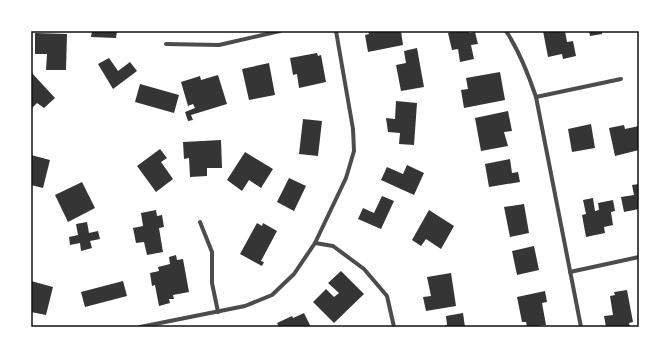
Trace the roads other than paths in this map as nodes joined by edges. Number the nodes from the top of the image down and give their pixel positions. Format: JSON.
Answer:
{"nodes":[{"id":1,"x":280,"y":31,"type":"edge"},
{"id":2,"x":336,"y":31,"type":"edge"},
{"id":3,"x":506,"y":31,"type":"edge"},
{"id":4,"x":166,"y":44,"type":"dead end"},
{"id":5,"x":621,"y":79,"type":"dead end"},
{"id":6,"x":536,"y":98,"type":"junction"},
{"id":7,"x":200,"y":222,"type":"dead end"},
{"id":8,"x":315,"y":243,"type":"junction"},
{"id":9,"x":639,"y":257,"type":"edge"},
{"id":10,"x":570,"y":272,"type":"junction"},
{"id":11,"x":218,"y":312,"type":"junction"},
{"id":12,"x":140,"y":327,"type":"edge"},
{"id":13,"x":394,"y":327,"type":"edge"},
{"id":14,"x":581,"y":327,"type":"edge"}],
"edges":[{"from":1,"to":4,"type":"street"},
{"from":2,"to":8,"type":"street"},
{"from":3,"to":6,"type":"street"},
{"from":5,"to":6,"type":"street"},
{"from":6,"to":10,"type":"street"},
{"from":7,"to":11,"type":"street"},
{"from":8,"to":11,"type":"street"},
{"from":8,"to":13,"type":"street"},
{"from":9,"to":10,"type":"street"},
{"from":10,"to":14,"type":"street"},
{"from":11,"to":12,"type":"street"}]}
